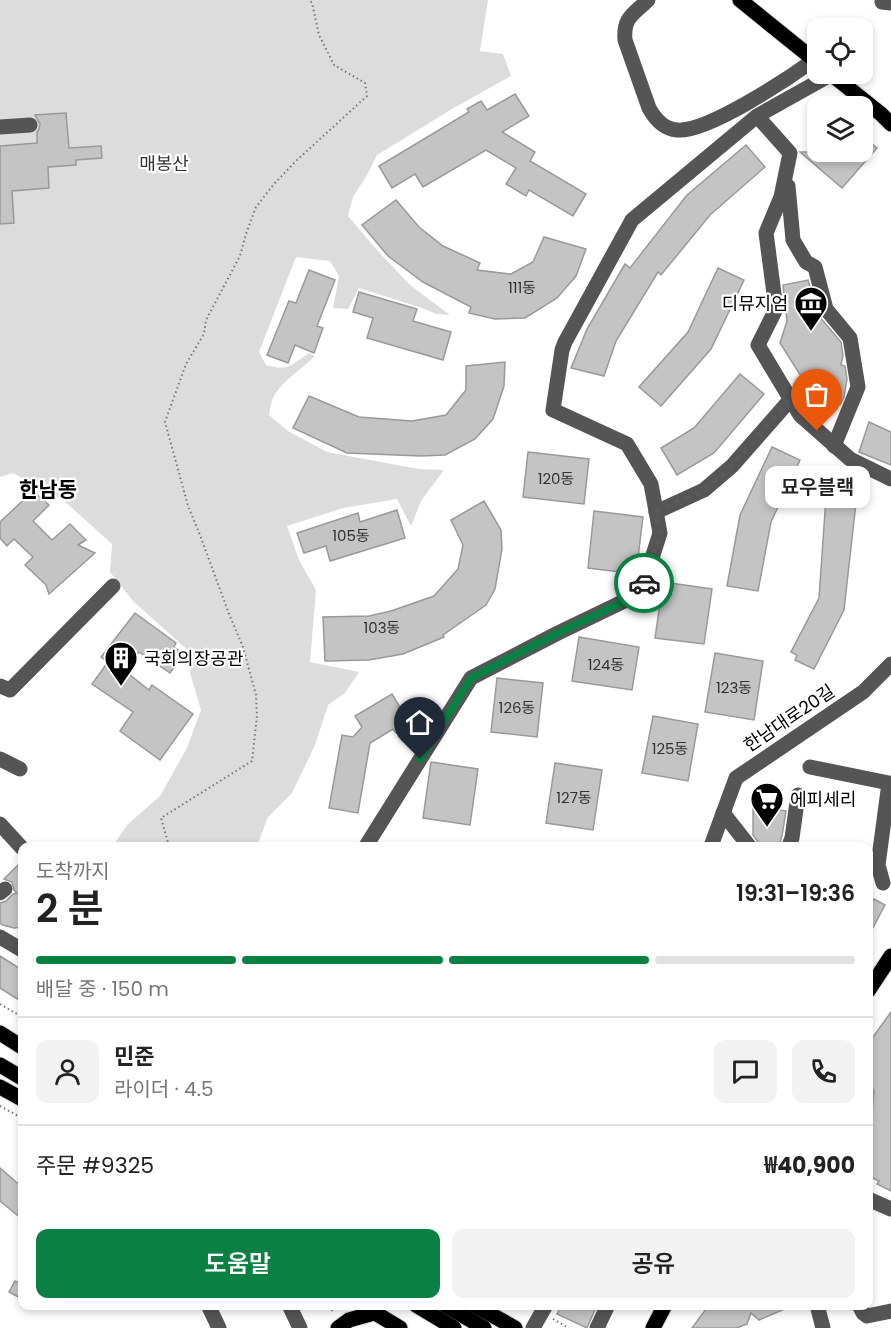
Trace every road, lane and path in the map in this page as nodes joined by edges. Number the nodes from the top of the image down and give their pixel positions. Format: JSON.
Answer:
{"nodes":[{"id":1,"x":309,"y":0,"type":"edge"},
{"id":2,"x":648,"y":0,"type":"edge"},
{"id":3,"x":740,"y":0,"type":"edge"},
{"id":4,"x":807,"y":54,"type":"edge"},
{"id":5,"x":807,"y":67,"type":"edge"},
{"id":6,"x":813,"y":84,"type":"edge"},
{"id":7,"x":844,"y":84,"type":"edge"},
{"id":8,"x":757,"y":116,"type":"junction"},
{"id":9,"x":891,"y":124,"type":"edge"},
{"id":10,"x":30,"y":125,"type":"dead end"},
{"id":11,"x":0,"y":127,"type":"edge"},
{"id":12,"x":786,"y":170,"type":"junction"},
{"id":13,"x":790,"y":400,"type":"junction"},
{"id":14,"x":834,"y":446,"type":"junction"},
{"id":15,"x":891,"y":478,"type":"edge"},
{"id":16,"x":656,"y":512,"type":"junction"},
{"id":17,"x":113,"y":586,"type":"dead end"},
{"id":18,"x":891,"y":664,"type":"edge"},
{"id":19,"x":0,"y":686,"type":"edge"},
{"id":20,"x":0,"y":759,"type":"edge"},
{"id":21,"x":810,"y":767,"type":"dead end"},
{"id":22,"x":20,"y":769,"type":"dead end"},
{"id":23,"x":798,"y":795,"type":"dead end"},
{"id":24,"x":723,"y":813,"type":"junction"},
{"id":25,"x":0,"y":824,"type":"edge"},
{"id":26,"x":168,"y":842,"type":"edge"},
{"id":27,"x":368,"y":842,"type":"edge"},
{"id":28,"x":712,"y":842,"type":"edge"},
{"id":29,"x":748,"y":842,"type":"edge"},
{"id":30,"x":790,"y":842,"type":"edge"},
{"id":31,"x":18,"y":844,"type":"edge"},
{"id":32,"x":881,"y":884,"type":"edge"},
{"id":33,"x":0,"y":937,"type":"edge"},
{"id":34,"x":18,"y":948,"type":"edge"},
{"id":35,"x":890,"y":962,"type":"edge"},
{"id":36,"x":873,"y":984,"type":"edge"},
{"id":37,"x":0,"y":1004,"type":"edge"},
{"id":38,"x":18,"y":1015,"type":"edge"},
{"id":39,"x":0,"y":1033,"type":"edge"},
{"id":40,"x":18,"y":1044,"type":"edge"},
{"id":41,"x":0,"y":1065,"type":"edge"},
{"id":42,"x":18,"y":1075,"type":"edge"},
{"id":43,"x":0,"y":1087,"type":"edge"},
{"id":44,"x":18,"y":1097,"type":"edge"},
{"id":45,"x":0,"y":1106,"type":"edge"},
{"id":46,"x":18,"y":1116,"type":"edge"},
{"id":47,"x":873,"y":1201,"type":"edge"},
{"id":48,"x":891,"y":1209,"type":"edge"},
{"id":49,"x":210,"y":1310,"type":"edge"},
{"id":50,"x":291,"y":1310,"type":"edge"},
{"id":51,"x":366,"y":1310,"type":"edge"},
{"id":52,"x":370,"y":1310,"type":"edge"},
{"id":53,"x":424,"y":1310,"type":"edge"},
{"id":54,"x":453,"y":1310,"type":"edge"},
{"id":55,"x":483,"y":1310,"type":"edge"},
{"id":56,"x":543,"y":1310,"type":"edge"},
{"id":57,"x":606,"y":1310,"type":"edge"},
{"id":58,"x":662,"y":1310,"type":"edge"},
{"id":59,"x":818,"y":1310,"type":"edge"},
{"id":60,"x":862,"y":1310,"type":"edge"},
{"id":61,"x":891,"y":1311,"type":"edge"},
{"id":62,"x":477,"y":1324,"type":"edge"},
{"id":63,"x":219,"y":1328,"type":"edge"},
{"id":64,"x":300,"y":1328,"type":"edge"},
{"id":65,"x":338,"y":1328,"type":"edge"},
{"id":66,"x":400,"y":1328,"type":"edge"},
{"id":67,"x":454,"y":1328,"type":"edge"},
{"id":68,"x":515,"y":1328,"type":"edge"},
{"id":69,"x":533,"y":1328,"type":"edge"},
{"id":70,"x":597,"y":1328,"type":"edge"},
{"id":71,"x":653,"y":1328,"type":"edge"},
{"id":72,"x":823,"y":1328,"type":"edge"}],
"edges":[{"from":1,"to":26,"type":"path"},
{"from":2,"to":5,"type":"street"},
{"from":3,"to":4,"type":"main road"},
{"from":6,"to":8,"type":"street"},
{"from":7,"to":9,"type":"main road"},
{"from":8,"to":12,"type":"street"},
{"from":8,"to":16,"type":"street"},
{"from":10,"to":11,"type":"street"},
{"from":12,"to":13,"type":"street"},
{"from":12,"to":14,"type":"street"},
{"from":13,"to":14,"type":"street"},
{"from":13,"to":16,"type":"street"},
{"from":14,"to":15,"type":"street"},
{"from":16,"to":27,"type":"street"},
{"from":17,"to":19,"type":"street"},
{"from":18,"to":24,"type":"street","name":"한남대로20길"},
{"from":20,"to":22,"type":"street"},
{"from":21,"to":32,"type":"street"},
{"from":23,"to":30,"type":"street"},
{"from":24,"to":28,"type":"street","name":"한남대로20길"},
{"from":24,"to":29,"type":"street"},
{"from":25,"to":31,"type":"street"},
{"from":33,"to":34,"type":"street"},
{"from":35,"to":36,"type":"main road"},
{"from":37,"to":38,"type":"path"},
{"from":39,"to":40,"type":"main road"},
{"from":41,"to":42,"type":"main road"},
{"from":43,"to":44,"type":"main road"},
{"from":45,"to":46,"type":"path"},
{"from":47,"to":48,"type":"street"},
{"from":49,"to":63,"type":"street"},
{"from":50,"to":64,"type":"street"},
{"from":51,"to":65,"type":"main road"},
{"from":52,"to":66,"type":"main road"},
{"from":53,"to":67,"type":"main road"},
{"from":54,"to":62,"type":"main road"},
{"from":55,"to":68,"type":"main road"},
{"from":56,"to":69,"type":"street"},
{"from":57,"to":70,"type":"street"},
{"from":58,"to":71,"type":"main road"},
{"from":59,"to":72,"type":"street"},
{"from":60,"to":61,"type":"street"}]}
